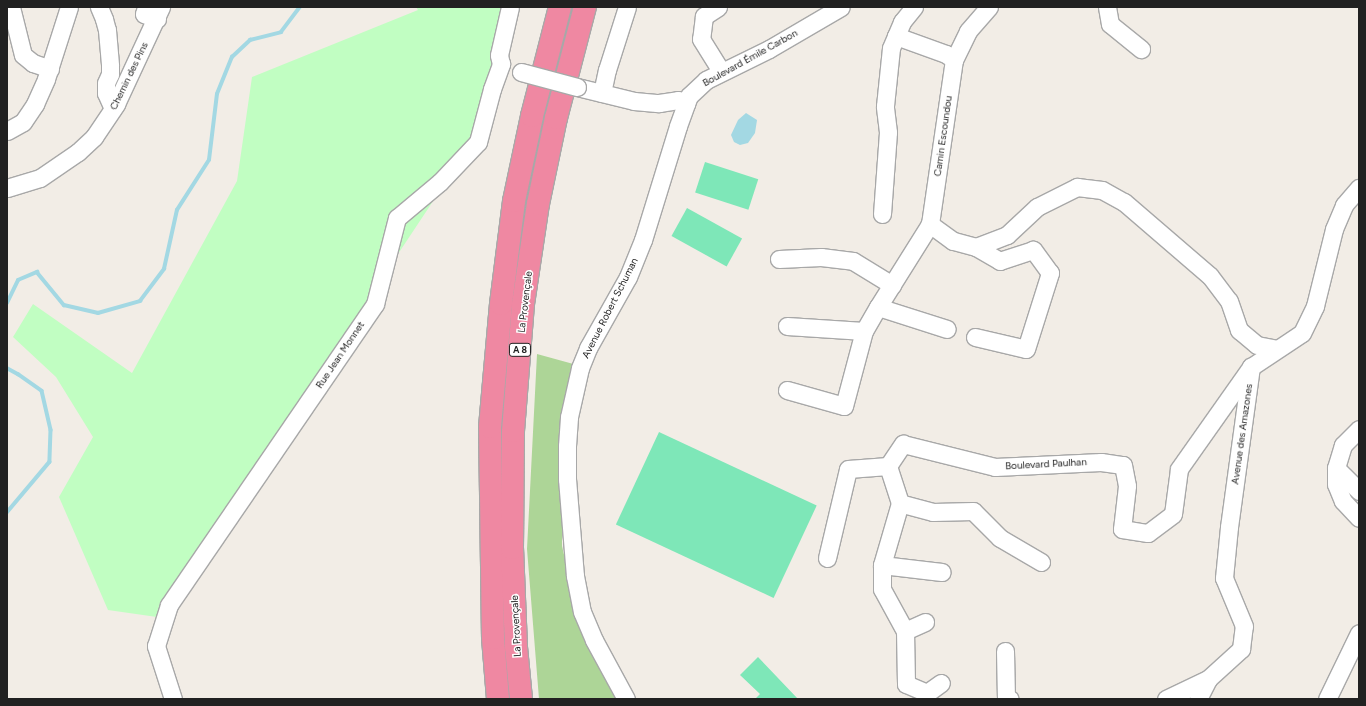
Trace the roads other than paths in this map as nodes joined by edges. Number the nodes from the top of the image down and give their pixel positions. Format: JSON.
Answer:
{"nodes":[{"id":1,"x":11,"y":7,"type":"edge"},
{"id":2,"x":69,"y":7,"type":"edge"},
{"id":3,"x":99,"y":7,"type":"edge"},
{"id":4,"x":510,"y":7,"type":"edge"},
{"id":5,"x":560,"y":7,"type":"edge"},
{"id":6,"x":585,"y":7,"type":"edge"},
{"id":7,"x":627,"y":7,"type":"edge"},
{"id":8,"x":718,"y":7,"type":"edge"},
{"id":9,"x":841,"y":7,"type":"edge"},
{"id":10,"x":914,"y":7,"type":"edge"},
{"id":11,"x":989,"y":7,"type":"edge"},
{"id":12,"x":1107,"y":7,"type":"edge"},
{"id":13,"x":154,"y":11,"type":"edge"},
{"id":14,"x":896,"y":36,"type":"junction"},
{"id":15,"x":1141,"y":49,"type":"dead end"},
{"id":16,"x":954,"y":60,"type":"junction"},
{"id":17,"x":501,"y":64,"type":"junction"},
{"id":18,"x":50,"y":69,"type":"junction"},
{"id":19,"x":721,"y":71,"type":"junction"},
{"id":20,"x":602,"y":93,"type":"junction"},
{"id":21,"x":686,"y":103,"type":"junction"},
{"id":22,"x":113,"y":109,"type":"junction"},
{"id":23,"x":7,"y":131,"type":"edge"},
{"id":24,"x":7,"y":188,"type":"edge"},
{"id":25,"x":1359,"y":188,"type":"edge"},
{"id":26,"x":882,"y":214,"type":"dead end"},
{"id":27,"x":930,"y":224,"type":"junction"},
{"id":28,"x":976,"y":247,"type":"junction"},
{"id":29,"x":779,"y":259,"type":"dead end"},
{"id":30,"x":892,"y":285,"type":"junction"},
{"id":31,"x":878,"y":308,"type":"junction"},
{"id":32,"x":787,"y":326,"type":"dead end"},
{"id":33,"x":947,"y":329,"type":"dead end"},
{"id":34,"x":864,"y":332,"type":"junction"},
{"id":35,"x":976,"y":337,"type":"dead end"},
{"id":36,"x":1277,"y":349,"type":"junction"},
{"id":37,"x":1251,"y":367,"type":"junction"},
{"id":38,"x":788,"y":390,"type":"dead end"},
{"id":39,"x":1359,"y":429,"type":"edge"},
{"id":40,"x":888,"y":466,"type":"junction"},
{"id":41,"x":1336,"y":468,"type":"junction"},
{"id":42,"x":1359,"y":491,"type":"edge"},
{"id":43,"x":900,"y":503,"type":"junction"},
{"id":44,"x":1359,"y":518,"type":"edge"},
{"id":45,"x":827,"y":558,"type":"dead end"},
{"id":46,"x":1041,"y":562,"type":"dead end"},
{"id":47,"x":882,"y":565,"type":"junction"},
{"id":48,"x":942,"y":572,"type":"dead end"},
{"id":49,"x":925,"y":622,"type":"dead end"},
{"id":50,"x":905,"y":631,"type":"junction"},
{"id":51,"x":1359,"y":633,"type":"edge"},
{"id":52,"x":1005,"y":651,"type":"dead end"},
{"id":53,"x":1208,"y":679,"type":"junction"},
{"id":54,"x":942,"y":683,"type":"dead end"},
{"id":55,"x":173,"y":699,"type":"edge"},
{"id":56,"x":498,"y":699,"type":"edge"},
{"id":57,"x":521,"y":699,"type":"edge"},
{"id":58,"x":626,"y":699,"type":"edge"},
{"id":59,"x":1010,"y":699,"type":"edge"},
{"id":60,"x":1166,"y":699,"type":"edge"},
{"id":61,"x":1198,"y":699,"type":"edge"},
{"id":62,"x":1327,"y":699,"type":"edge"}],
"edges":[{"from":1,"to":18,"type":"street"},
{"from":2,"to":18,"type":"street"},
{"from":3,"to":22,"type":"street"},
{"from":4,"to":17,"type":"street","name":"Rue Jean Monnet"},
{"from":5,"to":56,"type":"highway","number":"A 8"},
{"from":6,"to":57,"type":"highway","name":"La Provençale","number":"A 8"},
{"from":7,"to":20,"type":"street"},
{"from":8,"to":19,"type":"street"},
{"from":9,"to":19,"type":"street","name":"Boulevard Émile Carbon"},
{"from":10,"to":14,"type":"street"},
{"from":11,"to":16,"type":"street","name":"Camin Escoundou"},
{"from":12,"to":15,"type":"street"},
{"from":13,"to":22,"type":"street","name":"Chemin des Pins"},
{"from":14,"to":16,"type":"street"},
{"from":14,"to":26,"type":"street"},
{"from":16,"to":27,"type":"street","name":"Camin Escoundou"},
{"from":17,"to":20,"type":"street","bridge":true},
{"from":17,"to":55,"type":"street","name":"Rue Jean Monnet"},
{"from":18,"to":23,"type":"street"},
{"from":19,"to":21,"type":"street","name":"Boulevard Émile Carbon"},
{"from":20,"to":21,"type":"street"},
{"from":21,"to":58,"type":"street","name":"Avenue Robert Schuman"},
{"from":22,"to":24,"type":"street","name":"Chemin des Pins"},
{"from":25,"to":36,"type":"street"},
{"from":27,"to":28,"type":"street"},
{"from":27,"to":30,"type":"street"},
{"from":28,"to":35,"type":"street"},
{"from":28,"to":36,"type":"street"},
{"from":29,"to":30,"type":"street"},
{"from":30,"to":31,"type":"street"},
{"from":31,"to":33,"type":"street"},
{"from":31,"to":34,"type":"street"},
{"from":32,"to":34,"type":"street"},
{"from":34,"to":38,"type":"street"},
{"from":36,"to":37,"type":"street"},
{"from":37,"to":40,"type":"street","name":"Boulevard Paulhan"},
{"from":37,"to":53,"type":"street","name":"Avenue des Amazones"},
{"from":39,"to":41,"type":"street"},
{"from":40,"to":43,"type":"street"},
{"from":40,"to":45,"type":"street"},
{"from":41,"to":42,"type":"street"},
{"from":41,"to":44,"type":"street"},
{"from":43,"to":46,"type":"street"},
{"from":43,"to":47,"type":"street"},
{"from":47,"to":48,"type":"street"},
{"from":47,"to":50,"type":"street"},
{"from":49,"to":50,"type":"street"},
{"from":50,"to":54,"type":"street"},
{"from":51,"to":62,"type":"street"},
{"from":52,"to":59,"type":"street"},
{"from":53,"to":60,"type":"street"},
{"from":53,"to":61,"type":"street","name":"Avenue des Amazones"}]}
